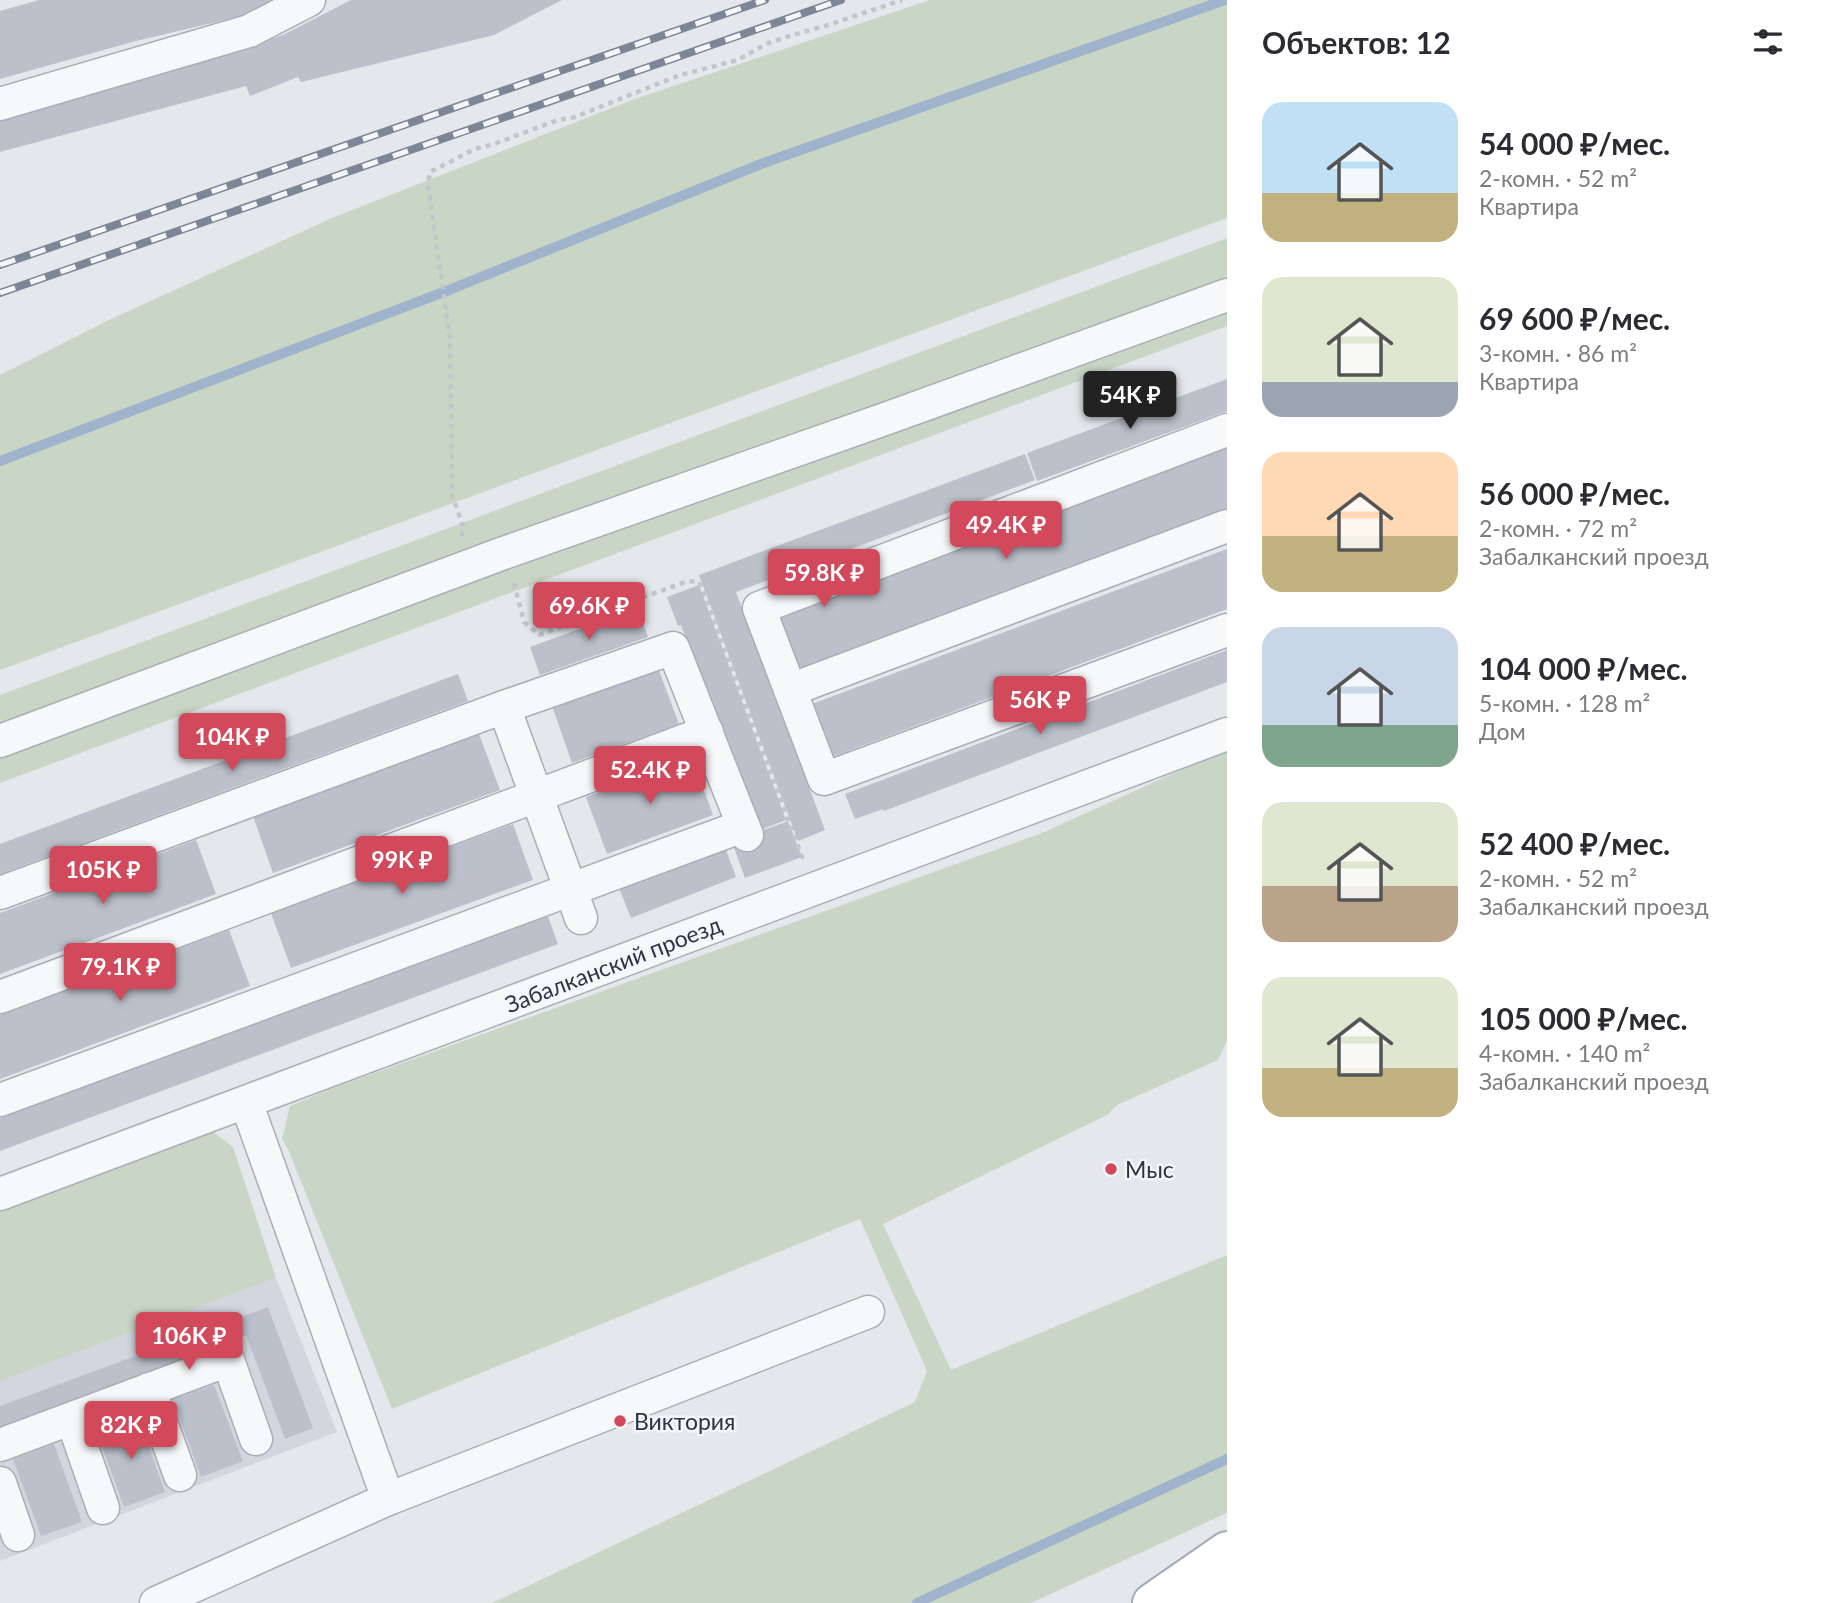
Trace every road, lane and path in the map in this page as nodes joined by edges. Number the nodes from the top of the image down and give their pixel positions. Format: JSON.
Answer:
{"nodes":[{"id":1,"x":309,"y":0,"type":"edge"},
{"id":2,"x":902,"y":0,"type":"edge"},
{"id":3,"x":0,"y":104,"type":"edge"},
{"id":4,"x":1227,"y":295,"type":"edge"},
{"id":5,"x":1227,"y":430,"type":"edge"},
{"id":6,"x":1227,"y":526,"type":"edge"},
{"id":7,"x":464,"y":530,"type":"dead end"},
{"id":8,"x":501,"y":554,"type":"junction"},
{"id":9,"x":1227,"y":630,"type":"edge"},
{"id":10,"x":790,"y":690,"type":"junction"},
{"id":11,"x":504,"y":707,"type":"junction"},
{"id":12,"x":707,"y":732,"type":"junction"},
{"id":13,"x":1227,"y":734,"type":"edge"},
{"id":14,"x":0,"y":741,"type":"edge"},
{"id":15,"x":537,"y":797,"type":"junction"},
{"id":16,"x":802,"y":857,"type":"dead end"},
{"id":17,"x":570,"y":889,"type":"junction"},
{"id":18,"x":0,"y":893,"type":"edge"},
{"id":19,"x":581,"y":918,"type":"dead end"},
{"id":20,"x":0,"y":997,"type":"edge"},
{"id":21,"x":0,"y":1100,"type":"edge"},
{"id":22,"x":246,"y":1102,"type":"junction"},
{"id":23,"x":0,"y":1195,"type":"edge"},
{"id":24,"x":868,"y":1312,"type":"dead end"},
{"id":25,"x":149,"y":1389,"type":"junction"},
{"id":26,"x":72,"y":1419,"type":"junction"},
{"id":27,"x":256,"y":1439,"type":"dead end"},
{"id":28,"x":0,"y":1445,"type":"edge"},
{"id":29,"x":180,"y":1475,"type":"dead end"},
{"id":30,"x":0,"y":1483,"type":"edge"},
{"id":31,"x":388,"y":1499,"type":"junction"},
{"id":32,"x":103,"y":1508,"type":"dead end"},
{"id":33,"x":18,"y":1535,"type":"dead end"},
{"id":34,"x":1227,"y":1552,"type":"edge"},
{"id":35,"x":1227,"y":1587,"type":"edge"},
{"id":36,"x":156,"y":1603,"type":"edge"},
{"id":37,"x":1152,"y":1603,"type":"edge"},
{"id":38,"x":1190,"y":1603,"type":"edge"}],
"edges":[{"from":1,"to":3,"type":"street"},
{"from":2,"to":7,"type":"path"},
{"from":4,"to":8,"type":"street"},
{"from":5,"to":10,"type":"street"},
{"from":6,"to":10,"type":"street"},
{"from":8,"to":14,"type":"street"},
{"from":8,"to":16,"type":"path"},
{"from":9,"to":10,"type":"street"},
{"from":11,"to":12,"type":"street"},
{"from":11,"to":15,"type":"street"},
{"from":11,"to":18,"type":"street"},
{"from":12,"to":15,"type":"street"},
{"from":12,"to":17,"type":"street"},
{"from":13,"to":22,"type":"street","name":"Забалканский проезд"},
{"from":15,"to":17,"type":"street"},
{"from":15,"to":20,"type":"street"},
{"from":17,"to":19,"type":"street"},
{"from":17,"to":21,"type":"street"},
{"from":22,"to":23,"type":"street","name":"Забалканский проезд"},
{"from":22,"to":31,"type":"street"},
{"from":24,"to":31,"type":"street"},
{"from":25,"to":26,"type":"street"},
{"from":25,"to":27,"type":"street"},
{"from":25,"to":29,"type":"street"},
{"from":26,"to":28,"type":"street"},
{"from":26,"to":32,"type":"street"},
{"from":30,"to":33,"type":"street"},
{"from":31,"to":36,"type":"street"},
{"from":34,"to":37,"type":"main road"},
{"from":35,"to":38,"type":"main road"}]}
